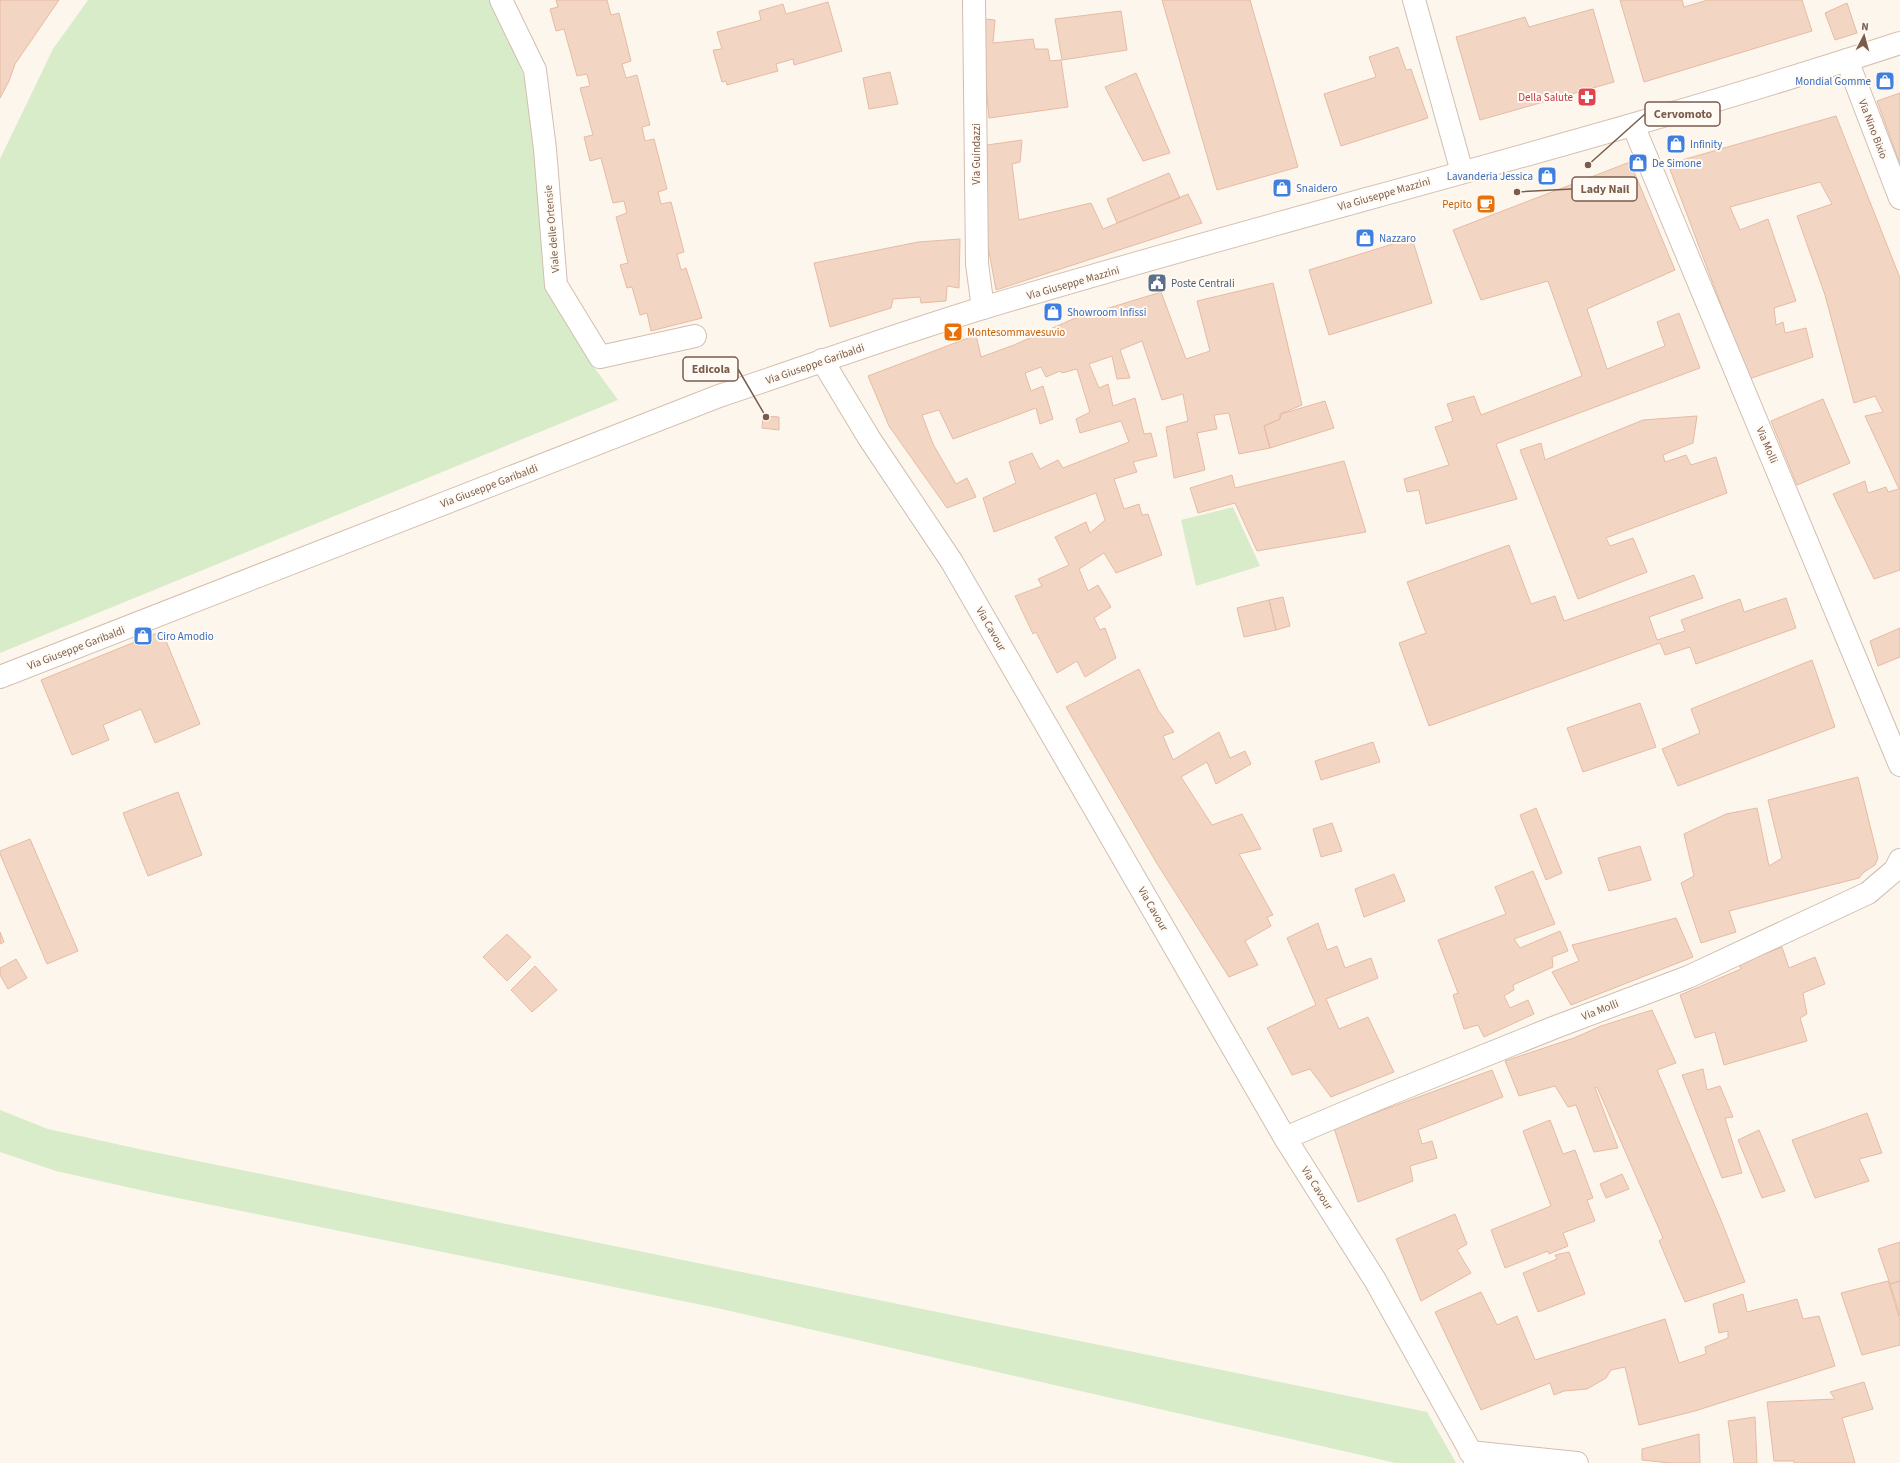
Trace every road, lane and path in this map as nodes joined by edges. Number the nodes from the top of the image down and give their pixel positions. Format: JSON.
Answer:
{"nodes":[{"id":1,"x":501,"y":0,"type":"edge"},
{"id":2,"x":974,"y":0,"type":"edge"},
{"id":3,"x":1414,"y":0,"type":"edge"},
{"id":4,"x":1900,"y":43,"type":"edge"},
{"id":5,"x":1847,"y":60,"type":"junction"},
{"id":6,"x":1633,"y":125,"type":"junction"},
{"id":7,"x":1462,"y":172,"type":"junction"},
{"id":8,"x":1900,"y":198,"type":"edge"},
{"id":9,"x":983,"y":308,"type":"junction"},
{"id":10,"x":695,"y":336,"type":"dead end"},
{"id":11,"x":822,"y":360,"type":"junction"},
{"id":12,"x":0,"y":677,"type":"edge"},
{"id":13,"x":1900,"y":765,"type":"edge"},
{"id":14,"x":1900,"y":860,"type":"edge"},
{"id":15,"x":1285,"y":1138,"type":"junction"},
{"id":16,"x":1473,"y":1457,"type":"edge"},
{"id":17,"x":1577,"y":1463,"type":"edge"}],
"edges":[{"from":1,"to":10,"type":"street","name":"Viale delle Ortensie"},
{"from":2,"to":9,"type":"street","name":"Via Guindazzi"},
{"from":3,"to":7,"type":"street"},
{"from":4,"to":5,"type":"street","name":"Via Giuseppe Mazzini"},
{"from":5,"to":6,"type":"street","name":"Via Giuseppe Mazzini"},
{"from":5,"to":8,"type":"street","name":"Via Nino Bixio"},
{"from":6,"to":7,"type":"street","name":"Via Giuseppe Mazzini"},
{"from":6,"to":13,"type":"street","name":"Via Molli"},
{"from":7,"to":9,"type":"street","name":"Via Giuseppe Mazzini"},
{"from":9,"to":11,"type":"street","name":"Via Giuseppe Garibaldi"},
{"from":11,"to":12,"type":"street","name":"Via Giuseppe Garibaldi"},
{"from":11,"to":15,"type":"street","name":"Via Cavour"},
{"from":14,"to":15,"type":"street","name":"Via Molli"},
{"from":15,"to":16,"type":"street","name":"Via Cavour"},
{"from":16,"to":17,"type":"street"}]}
